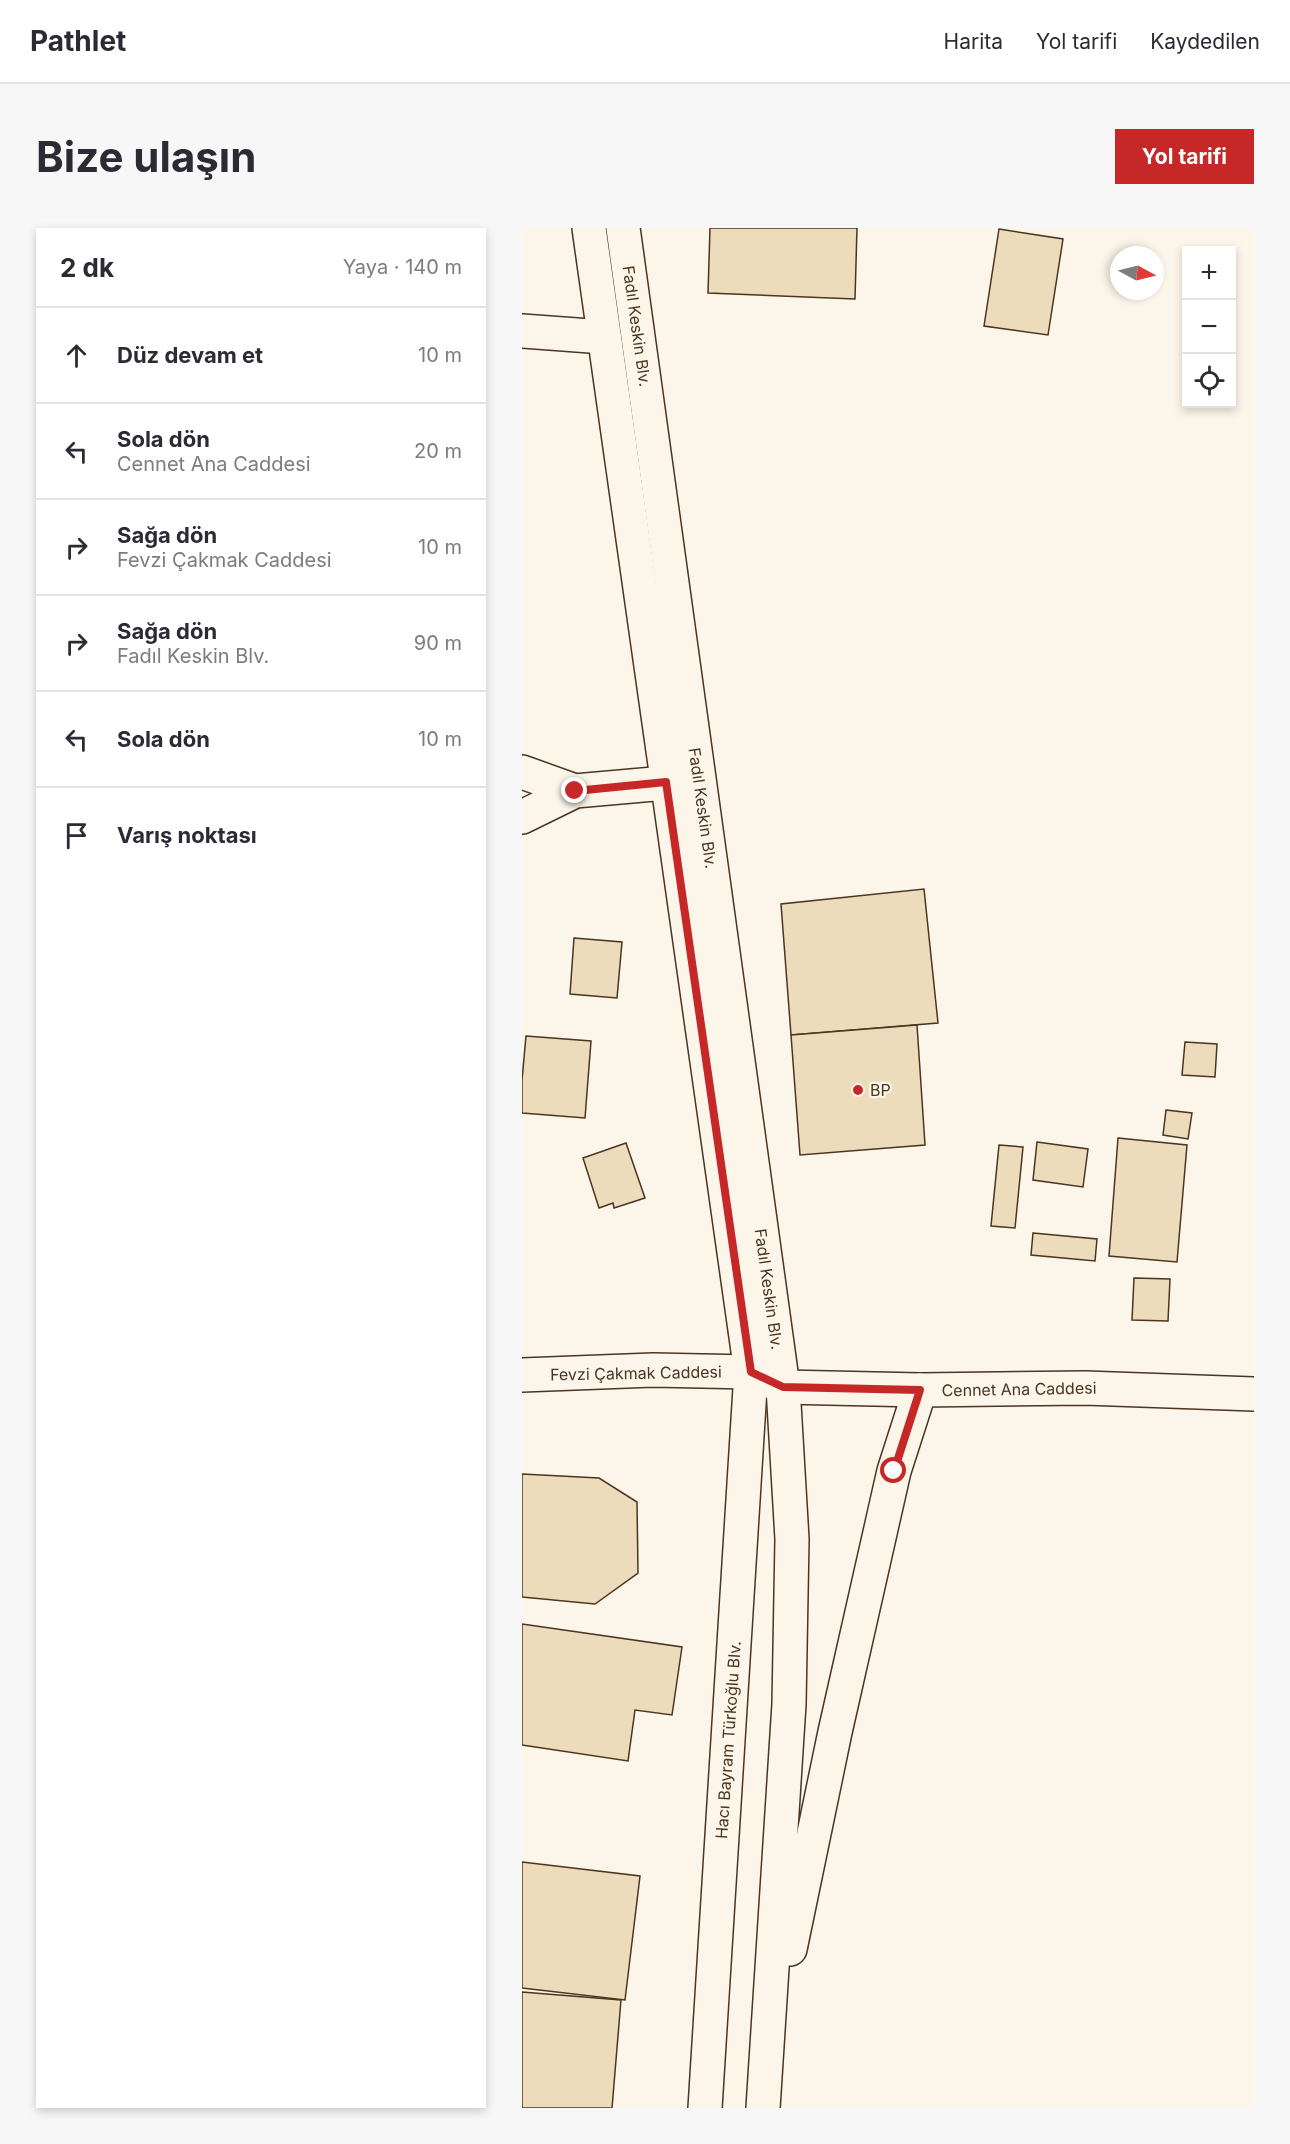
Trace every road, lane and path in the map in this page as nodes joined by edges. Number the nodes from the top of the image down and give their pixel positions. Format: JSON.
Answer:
{"nodes":[{"id":1,"x":589,"y":228,"type":"edge"},
{"id":2,"x":623,"y":228,"type":"edge"},
{"id":3,"x":522,"y":331,"type":"edge"},
{"id":4,"x":604,"y":337,"type":"junction"},
{"id":5,"x":522,"y":772,"type":"edge"},
{"id":6,"x":699,"y":780,"type":"junction"},
{"id":7,"x":666,"y":782,"type":"junction"},
{"id":8,"x":575,"y":791,"type":"junction"},
{"id":9,"x":522,"y":817,"type":"edge"},
{"id":10,"x":751,"y":1372,"type":"junction"},
{"id":11,"x":522,"y":1376,"type":"edge"},
{"id":12,"x":783,"y":1387,"type":"junction"},
{"id":13,"x":920,"y":1390,"type":"junction"},
{"id":14,"x":1254,"y":1394,"type":"edge"},
{"id":15,"x":765,"y":2071,"type":"junction"},
{"id":16,"x":705,"y":2108,"type":"edge"},
{"id":17,"x":763,"y":2108,"type":"edge"}],
"edges":[{"from":1,"to":4,"type":"street","name":"Fadıl Keskin Blv."},
{"from":2,"to":6,"type":"street","name":"Fadıl Keskin Blv."},
{"from":3,"to":4,"type":"street"},
{"from":4,"to":7,"type":"street","name":"Fadıl Keskin Blv."},
{"from":5,"to":8,"type":"street"},
{"from":6,"to":7,"type":"street"},
{"from":6,"to":12,"type":"street","name":"Fadıl Keskin Blv."},
{"from":7,"to":8,"type":"street"},
{"from":7,"to":10,"type":"street","name":"Fadıl Keskin Blv."},
{"from":8,"to":9,"type":"street"},
{"from":10,"to":11,"type":"street","name":"Fevzi Çakmak Caddesi"},
{"from":10,"to":12,"type":"street","name":"Fevzi Çakmak Caddesi"},
{"from":10,"to":16,"type":"street","name":"Hacı Bayram Türkoğlu Blv."},
{"from":12,"to":13,"type":"street","name":"Cennet Ana Caddesi"},
{"from":12,"to":15,"type":"street"},
{"from":13,"to":14,"type":"street","name":"Cennet Ana Caddesi"},
{"from":13,"to":15,"type":"street"},
{"from":15,"to":17,"type":"street"}]}
